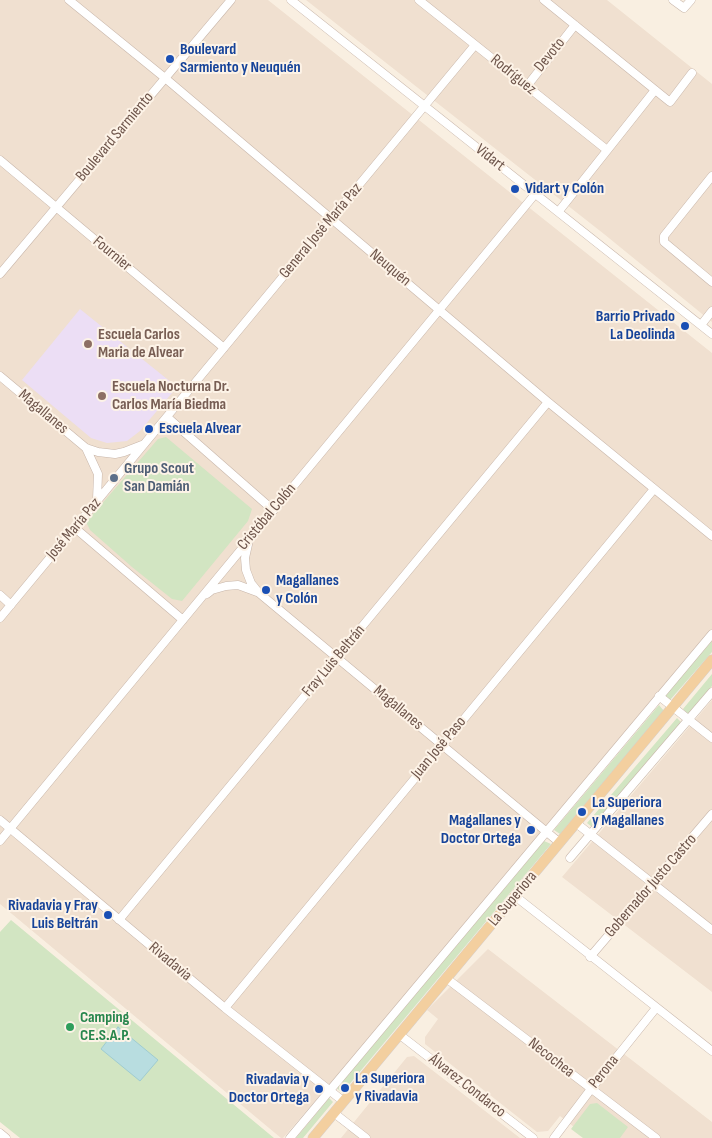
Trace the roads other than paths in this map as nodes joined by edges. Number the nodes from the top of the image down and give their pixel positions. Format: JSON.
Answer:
{"nodes":[{"id":1,"x":69,"y":0,"type":"edge"},
{"id":2,"x":231,"y":0,"type":"edge"},
{"id":3,"x":291,"y":0,"type":"edge"},
{"id":4,"x":419,"y":0,"type":"edge"},
{"id":5,"x":544,"y":0,"type":"edge"},
{"id":6,"x":673,"y":0,"type":"edge"},
{"id":7,"x":691,"y":0,"type":"edge"},
{"id":8,"x":575,"y":25,"type":"junction"},
{"id":9,"x":475,"y":45,"type":"junction"},
{"id":10,"x":692,"y":73,"type":"dead end"},
{"id":11,"x":165,"y":78,"type":"junction"},
{"id":12,"x":526,"y":86,"type":"junction"},
{"id":13,"x":656,"y":90,"type":"junction"},
{"id":14,"x":424,"y":106,"type":"junction"},
{"id":15,"x":607,"y":150,"type":"junction"},
{"id":16,"x":0,"y":160,"type":"edge"},
{"id":17,"x":712,"y":176,"type":"edge"},
{"id":18,"x":536,"y":193,"type":"junction"},
{"id":19,"x":56,"y":207,"type":"junction"},
{"id":20,"x":559,"y":211,"type":"junction"},
{"id":21,"x":331,"y":218,"type":"junction"},
{"id":22,"x":0,"y":274,"type":"edge"},
{"id":23,"x":712,"y":282,"type":"edge"},
{"id":24,"x":439,"y":310,"type":"junction"},
{"id":25,"x":712,"y":310,"type":"edge"},
{"id":26,"x":712,"y":322,"type":"edge"},
{"id":27,"x":706,"y":329,"type":"edge"},
{"id":28,"x":224,"y":348,"type":"junction"},
{"id":29,"x":0,"y":376,"type":"edge"},
{"id":30,"x":548,"y":402,"type":"junction"},
{"id":31,"x":167,"y":417,"type":"junction"},
{"id":32,"x":144,"y":444,"type":"junction"},
{"id":33,"x":86,"y":448,"type":"junction"},
{"id":34,"x":654,"y":489,"type":"junction"},
{"id":35,"x":97,"y":501,"type":"junction"},
{"id":36,"x":273,"y":510,"type":"junction"},
{"id":37,"x":75,"y":528,"type":"junction"},
{"id":38,"x":712,"y":536,"type":"edge"},
{"id":39,"x":249,"y":538,"type":"junction"},
{"id":40,"x":259,"y":593,"type":"junction"},
{"id":41,"x":0,"y":595,"type":"edge"},
{"id":42,"x":200,"y":598,"type":"junction"},
{"id":43,"x":11,"y":605,"type":"junction"},
{"id":44,"x":0,"y":618,"type":"edge"},
{"id":45,"x":183,"y":620,"type":"junction"},
{"id":46,"x":712,"y":634,"type":"edge"},
{"id":47,"x":337,"y":657,"type":"junction"},
{"id":48,"x":712,"y":660,"type":"edge"},
{"id":49,"x":712,"y":692,"type":"edge"},
{"id":50,"x":659,"y":696,"type":"junction"},
{"id":51,"x":672,"y":706,"type":"junction"},
{"id":52,"x":688,"y":719,"type":"junction"},
{"id":53,"x":712,"y":738,"type":"edge"},
{"id":54,"x":442,"y":745,"type":"junction"},
{"id":55,"x":712,"y":814,"type":"edge"},
{"id":56,"x":0,"y":820,"type":"edge"},
{"id":57,"x":576,"y":823,"type":"junction"},
{"id":58,"x":10,"y":829,"type":"junction"},
{"id":59,"x":546,"y":832,"type":"junction"},
{"id":60,"x":590,"y":834,"type":"junction"},
{"id":61,"x":0,"y":841,"type":"edge"},
{"id":62,"x":560,"y":843,"type":"junction"},
{"id":63,"x":570,"y":858,"type":"dead end"},
{"id":64,"x":653,"y":884,"type":"junction"},
{"id":65,"x":515,"y":896,"type":"junction"},
{"id":66,"x":120,"y":920,"type":"junction"},
{"id":67,"x":712,"y":930,"type":"edge"},
{"id":68,"x":590,"y":957,"type":"junction"},
{"id":69,"x":446,"y":978,"type":"junction"},
{"id":70,"x":225,"y":1008,"type":"junction"},
{"id":71,"x":656,"y":1008,"type":"junction"},
{"id":72,"x":400,"y":1035,"type":"junction"},
{"id":73,"x":712,"y":1051,"type":"edge"},
{"id":74,"x":591,"y":1089,"type":"junction"},
{"id":75,"x":330,"y":1091,"type":"junction"},
{"id":76,"x":343,"y":1101,"type":"junction"},
{"id":77,"x":334,"y":1113,"type":"junction"},
{"id":78,"x":0,"y":1133,"type":"edge"},
{"id":79,"x":6,"y":1138,"type":"edge"},
{"id":80,"x":290,"y":1138,"type":"edge"},
{"id":81,"x":313,"y":1138,"type":"edge"},
{"id":82,"x":366,"y":1138,"type":"edge"},
{"id":83,"x":533,"y":1138,"type":"edge"},
{"id":84,"x":554,"y":1138,"type":"edge"},
{"id":85,"x":656,"y":1138,"type":"edge"}],
"edges":[{"from":1,"to":11,"type":"street","name":"Neuquén"},
{"from":2,"to":11,"type":"street","name":"Boulevard Sarmiento"},
{"from":3,"to":14,"type":"street","name":"Vidart"},
{"from":4,"to":9,"type":"street","name":"Rodríguez"},
{"from":5,"to":8,"type":"street"},
{"from":6,"to":7,"type":"street"},
{"from":8,"to":12,"type":"street","name":"Devoto"},
{"from":8,"to":13,"type":"street"},
{"from":9,"to":12,"type":"street","name":"Rodríguez"},
{"from":9,"to":14,"type":"street","name":"General José María Paz"},
{"from":10,"to":13,"type":"street"},
{"from":11,"to":19,"type":"street","name":"Boulevard Sarmiento"},
{"from":11,"to":21,"type":"street","name":"Neuquén"},
{"from":12,"to":15,"type":"street","name":"Rodríguez"},
{"from":13,"to":15,"type":"street"},
{"from":14,"to":18,"type":"street","name":"Vidart"},
{"from":14,"to":21,"type":"street","name":"General José María Paz"},
{"from":15,"to":20,"type":"street"},
{"from":16,"to":19,"type":"street","name":"Fournier"},
{"from":17,"to":23,"type":"street"},
{"from":18,"to":20,"type":"street","name":"Vidart"},
{"from":18,"to":24,"type":"street","name":"Cristóbal Colón"},
{"from":19,"to":22,"type":"street","name":"Boulevard Sarmiento"},
{"from":19,"to":28,"type":"street","name":"Fournier"},
{"from":20,"to":27,"type":"street","name":"Vidart"},
{"from":21,"to":24,"type":"street","name":"Neuquén"},
{"from":21,"to":28,"type":"street","name":"General José María Paz"},
{"from":24,"to":30,"type":"street","name":"Neuquén"},
{"from":24,"to":36,"type":"street","name":"Cristóbal Colón"},
{"from":25,"to":27,"type":"street"},
{"from":26,"to":27,"type":"street"},
{"from":28,"to":31,"type":"street","name":"General José María Paz"},
{"from":29,"to":33,"type":"street","name":"Magallanes"},
{"from":30,"to":34,"type":"street","name":"Neuquén"},
{"from":30,"to":47,"type":"street","name":"Fray Luis Beltrán"},
{"from":31,"to":32,"type":"street","name":"José María Paz"},
{"from":31,"to":36,"type":"street"},
{"from":32,"to":33,"type":"street"},
{"from":32,"to":35,"type":"street","name":"José María Paz"},
{"from":33,"to":35,"type":"street"},
{"from":34,"to":38,"type":"street","name":"Neuquén"},
{"from":34,"to":54,"type":"street","name":"Juan José Paso"},
{"from":35,"to":37,"type":"street","name":"José María Paz"},
{"from":36,"to":39,"type":"street","name":"Cristóbal Colón"},
{"from":37,"to":43,"type":"street","name":"José María Paz"},
{"from":37,"to":45,"type":"street"},
{"from":39,"to":40,"type":"street","name":"Magallanes"},
{"from":39,"to":42,"type":"street","name":"Cristóbal Colón"},
{"from":40,"to":42,"type":"street","name":"Magallanes"},
{"from":40,"to":47,"type":"street","name":"Magallanes"},
{"from":41,"to":43,"type":"street"},
{"from":42,"to":45,"type":"street","name":"Cristóbal Colón"},
{"from":43,"to":44,"type":"street","name":"José María Paz"},
{"from":45,"to":58,"type":"street","name":"Cristóbal Colón"},
{"from":46,"to":50,"type":"street"},
{"from":47,"to":54,"type":"street","name":"Magallanes"},
{"from":47,"to":66,"type":"street","name":"Fray Luis Beltrán"},
{"from":48,"to":51,"type":"main road","name":"La Superiora"},
{"from":49,"to":52,"type":"street"},
{"from":50,"to":51,"type":"street"},
{"from":50,"to":59,"type":"street"},
{"from":51,"to":52,"type":"street"},
{"from":51,"to":57,"type":"main road","name":"La Superiora"},
{"from":52,"to":53,"type":"street"},
{"from":52,"to":60,"type":"street"},
{"from":54,"to":59,"type":"street","name":"Magallanes"},
{"from":54,"to":70,"type":"street","name":"Juan José Paso"},
{"from":55,"to":64,"type":"street","name":"Gobernador Justo Castro"},
{"from":56,"to":58,"type":"street","name":"Rivadavia"},
{"from":57,"to":60,"type":"street"},
{"from":57,"to":62,"type":"main road","name":"La Superiora"},
{"from":58,"to":61,"type":"street","name":"Cristóbal Colón"},
{"from":58,"to":66,"type":"street","name":"Rivadavia"},
{"from":59,"to":62,"type":"street","name":"Magallanes"},
{"from":59,"to":75,"type":"street"},
{"from":60,"to":63,"type":"street"},
{"from":60,"to":64,"type":"street"},
{"from":62,"to":65,"type":"main road","name":"La Superiora"},
{"from":64,"to":67,"type":"street"},
{"from":64,"to":68,"type":"street","name":"Gobernador Justo Castro"},
{"from":65,"to":68,"type":"street"},
{"from":65,"to":69,"type":"main road","name":"La Superiora"},
{"from":66,"to":70,"type":"street","name":"Rivadavia"},
{"from":68,"to":71,"type":"street"},
{"from":69,"to":72,"type":"main road","name":"La Superiora"},
{"from":69,"to":74,"type":"street","name":"Necochea"},
{"from":70,"to":75,"type":"street","name":"Rivadavia"},
{"from":71,"to":73,"type":"street"},
{"from":71,"to":74,"type":"street","name":"Perona"},
{"from":72,"to":76,"type":"main road","name":"La Superiora"},
{"from":72,"to":83,"type":"street","name":"Álvarez Condarco"},
{"from":74,"to":84,"type":"street","name":"Perona"},
{"from":74,"to":85,"type":"street","name":"Necochea"},
{"from":75,"to":76,"type":"street","name":"Rivadavia"},
{"from":75,"to":80,"type":"street"},
{"from":76,"to":77,"type":"main road","name":"La Superiora"},
{"from":77,"to":81,"type":"main road","name":"La Superiora"},
{"from":77,"to":82,"type":"street"},
{"from":78,"to":79,"type":"street"}]}
